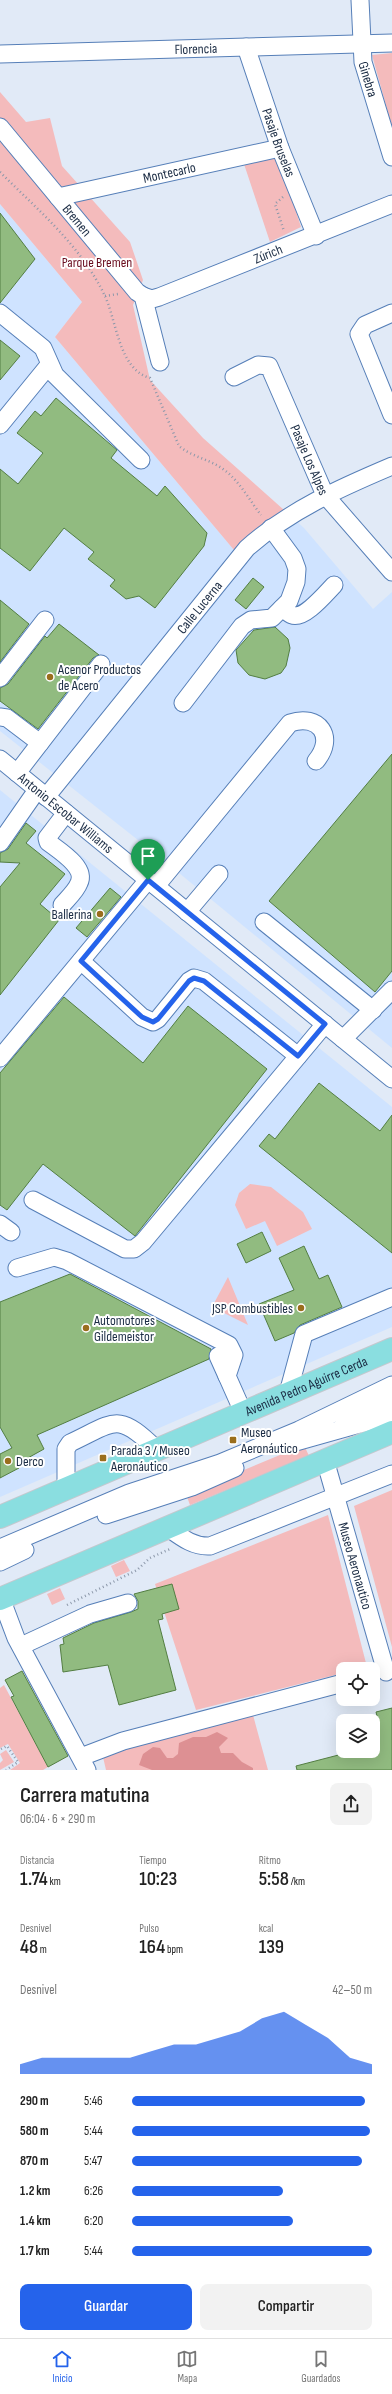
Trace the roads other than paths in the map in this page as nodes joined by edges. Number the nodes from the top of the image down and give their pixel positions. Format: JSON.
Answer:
{"nodes":[{"id":1,"x":360,"y":0,"type":"edge"},
{"id":2,"x":392,"y":43,"type":"edge"},
{"id":3,"x":361,"y":44,"type":"junction"},
{"id":4,"x":246,"y":47,"type":"junction"},
{"id":5,"x":0,"y":54,"type":"edge"},
{"id":6,"x":0,"y":127,"type":"edge"},
{"id":7,"x":280,"y":148,"type":"junction"},
{"id":8,"x":392,"y":156,"type":"edge"},
{"id":9,"x":58,"y":197,"type":"junction"},
{"id":10,"x":392,"y":204,"type":"edge"},
{"id":11,"x":316,"y":236,"type":"junction"},
{"id":12,"x":143,"y":296,"type":"junction"},
{"id":13,"x":0,"y":313,"type":"edge"},
{"id":14,"x":392,"y":313,"type":"edge"},
{"id":15,"x":160,"y":362,"type":"dead end"},
{"id":16,"x":49,"y":365,"type":"junction"},
{"id":17,"x":234,"y":377,"type":"dead end"},
{"id":18,"x":392,"y":415,"type":"edge"},
{"id":19,"x":0,"y":425,"type":"edge"},
{"id":20,"x":141,"y":460,"type":"dead end"},
{"id":21,"x":392,"y":466,"type":"edge"},
{"id":22,"x":325,"y":495,"type":"junction"},
{"id":23,"x":271,"y":528,"type":"junction"},
{"id":24,"x":392,"y":572,"type":"edge"},
{"id":25,"x":334,"y":585,"type":"dead end"},
{"id":26,"x":282,"y":608,"type":"junction"},
{"id":27,"x":45,"y":620,"type":"dead end"},
{"id":28,"x":101,"y":664,"type":"dead end"},
{"id":29,"x":0,"y":678,"type":"edge"},
{"id":30,"x":183,"y":703,"type":"dead end"},
{"id":31,"x":0,"y":717,"type":"edge"},
{"id":32,"x":40,"y":743,"type":"junction"},
{"id":33,"x":0,"y":759,"type":"edge"},
{"id":34,"x":316,"y":760,"type":"dead end"},
{"id":35,"x":17,"y":773,"type":"junction"},
{"id":36,"x":42,"y":793,"type":"junction"},
{"id":37,"x":66,"y":813,"type":"junction"},
{"id":38,"x":0,"y":843,"type":"edge"},
{"id":39,"x":219,"y":874,"type":"dead end"},
{"id":40,"x":152,"y":883,"type":"junction"},
{"id":41,"x":62,"y":905,"type":"dead end"},
{"id":42,"x":187,"y":912,"type":"junction"},
{"id":43,"x":264,"y":922,"type":"dead end"},
{"id":44,"x":81,"y":961,"type":"junction"},
{"id":45,"x":392,"y":990,"type":"edge"},
{"id":46,"x":373,"y":1010,"type":"junction"},
{"id":47,"x":325,"y":1024,"type":"junction"},
{"id":48,"x":343,"y":1039,"type":"junction"},
{"id":49,"x":298,"y":1056,"type":"junction"},
{"id":50,"x":0,"y":1058,"type":"edge"},
{"id":51,"x":392,"y":1079,"type":"edge"},
{"id":52,"x":33,"y":1200,"type":"dead end"},
{"id":53,"x":17,"y":1268,"type":"dead end"},
{"id":54,"x":392,"y":1297,"type":"edge"},
{"id":55,"x":392,"y":1349,"type":"edge"},
{"id":56,"x":218,"y":1356,"type":"dead end"},
{"id":57,"x":227,"y":1376,"type":"junction"},
{"id":58,"x":392,"y":1385,"type":"edge"},
{"id":59,"x":288,"y":1393,"type":"junction"},
{"id":60,"x":392,"y":1401,"type":"edge"},
{"id":61,"x":242,"y":1412,"type":"junction"},
{"id":62,"x":392,"y":1415,"type":"edge"},
{"id":63,"x":392,"y":1432,"type":"edge"},
{"id":64,"x":292,"y":1443,"type":"junction"},
{"id":65,"x":156,"y":1449,"type":"junction"},
{"id":66,"x":325,"y":1460,"type":"junction"},
{"id":67,"x":392,"y":1474,"type":"edge"},
{"id":68,"x":66,"y":1487,"type":"junction"},
{"id":69,"x":336,"y":1496,"type":"junction"},
{"id":70,"x":0,"y":1517,"type":"edge"},
{"id":71,"x":167,"y":1527,"type":"junction"},
{"id":72,"x":0,"y":1548,"type":"edge"},
{"id":73,"x":0,"y":1562,"type":"edge"},
{"id":74,"x":1,"y":1598,"type":"edge"},
{"id":75,"x":128,"y":1603,"type":"dead end"},
{"id":76,"x":21,"y":1646,"type":"junction"},
{"id":77,"x":384,"y":1672,"type":"edge"},
{"id":78,"x":336,"y":1685,"type":"edge"},
{"id":79,"x":84,"y":1763,"type":"edge"}],
"edges":[{"from":1,"to":3,"type":"street","name":"Ginebra"},
{"from":2,"to":3,"type":"street","name":"Florencia"},
{"from":3,"to":4,"type":"street","name":"Florencia"},
{"from":3,"to":8,"type":"street","name":"Ginebra"},
{"from":4,"to":5,"type":"street","name":"Florencia"},
{"from":4,"to":7,"type":"street","name":"Pasaje Bruselas"},
{"from":6,"to":9,"type":"street","name":"Bremen"},
{"from":7,"to":9,"type":"street","name":"Montecarlo"},
{"from":7,"to":11,"type":"street","name":"Pasaje Bruselas"},
{"from":9,"to":12,"type":"street","name":"Bremen"},
{"from":10,"to":11,"type":"street","name":"Zúrich"},
{"from":11,"to":12,"type":"street","name":"Zúrich"},
{"from":12,"to":15,"type":"street"},
{"from":13,"to":16,"type":"street"},
{"from":14,"to":18,"type":"street"},
{"from":16,"to":19,"type":"street"},
{"from":16,"to":20,"type":"street"},
{"from":17,"to":22,"type":"street","name":"Pasaje Los Alpes"},
{"from":21,"to":22,"type":"street","name":"Calle Lucerna"},
{"from":22,"to":23,"type":"street","name":"Calle Lucerna"},
{"from":22,"to":24,"type":"street","name":"Pasaje Los Alpes"},
{"from":23,"to":26,"type":"street"},
{"from":23,"to":36,"type":"street","name":"Calle Lucerna"},
{"from":25,"to":26,"type":"street"},
{"from":26,"to":30,"type":"street"},
{"from":27,"to":29,"type":"street"},
{"from":28,"to":32,"type":"street"},
{"from":31,"to":32,"type":"street"},
{"from":32,"to":35,"type":"street"},
{"from":33,"to":35,"type":"street","name":"Antonio Escobar Williams"},
{"from":34,"to":40,"type":"street"},
{"from":35,"to":36,"type":"street","name":"Antonio Escobar Williams"},
{"from":36,"to":37,"type":"street","name":"Antonio Escobar Williams"},
{"from":36,"to":38,"type":"street","name":"Calle Lucerna"},
{"from":37,"to":40,"type":"street","name":"Antonio Escobar Williams"},
{"from":37,"to":41,"type":"street"},
{"from":39,"to":42,"type":"street"},
{"from":40,"to":42,"type":"street","name":"Antonio Escobar Williams"},
{"from":40,"to":44,"type":"street"},
{"from":42,"to":47,"type":"street","name":"Antonio Escobar Williams"},
{"from":43,"to":46,"type":"street"},
{"from":44,"to":49,"type":"street"},
{"from":44,"to":50,"type":"street"},
{"from":45,"to":46,"type":"street"},
{"from":46,"to":48,"type":"street"},
{"from":47,"to":48,"type":"street","name":"Antonio Escobar Williams"},
{"from":47,"to":49,"type":"street"},
{"from":48,"to":51,"type":"street","name":"Antonio Escobar Williams"},
{"from":49,"to":52,"type":"street"},
{"from":53,"to":57,"type":"street"},
{"from":54,"to":59,"type":"street"},
{"from":55,"to":59,"type":"main road","name":"Avenida Pedro Aguirre Cerda"},
{"from":56,"to":57,"type":"street"},
{"from":57,"to":61,"type":"street"},
{"from":58,"to":72,"type":"street"},
{"from":59,"to":61,"type":"main road","name":"Avenida Pedro Aguirre Cerda"},
{"from":60,"to":64,"type":"street"},
{"from":61,"to":65,"type":"main road","name":"Avenida Pedro Aguirre Cerda"},
{"from":62,"to":64,"type":"street"},
{"from":63,"to":66,"type":"main road"},
{"from":64,"to":73,"type":"street"},
{"from":65,"to":68,"type":"main road","name":"Avenida Pedro Aguirre Cerda"},
{"from":65,"to":68,"type":"street"},
{"from":66,"to":69,"type":"street","name":"Museo Aeronautico"},
{"from":66,"to":71,"type":"main road"},
{"from":67,"to":69,"type":"street"},
{"from":68,"to":70,"type":"main road","name":"Avenida Pedro Aguirre Cerda"},
{"from":69,"to":71,"type":"street"},
{"from":69,"to":77,"type":"street","name":"Museo Aeronautico"},
{"from":71,"to":74,"type":"main road"},
{"from":74,"to":76,"type":"street"},
{"from":75,"to":76,"type":"street"},
{"from":76,"to":79,"type":"street"},
{"from":78,"to":79,"type":"street"}]}
